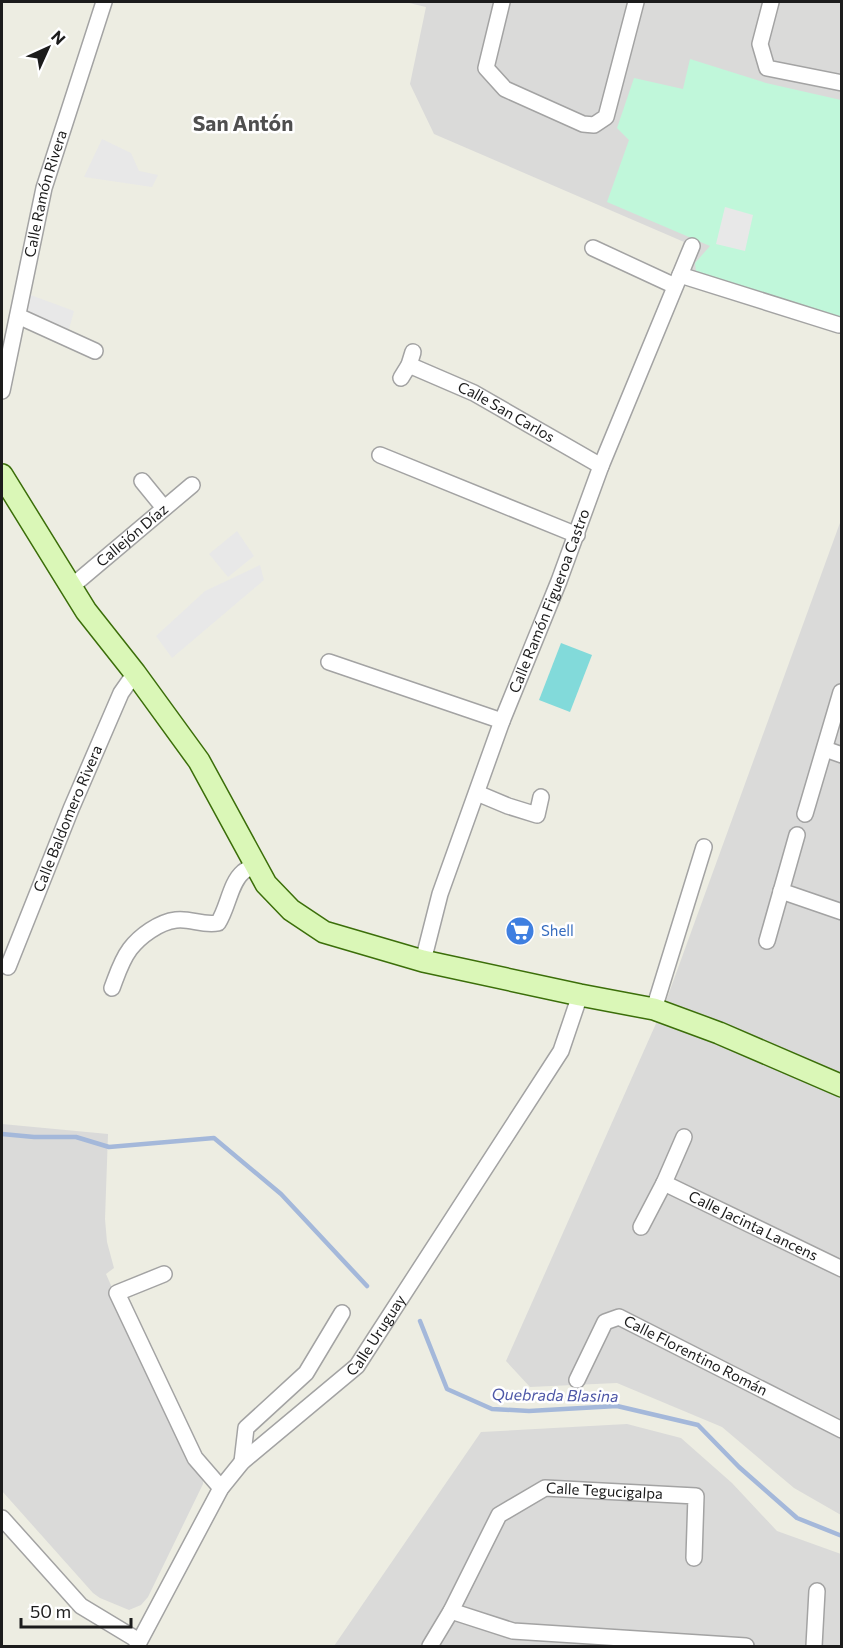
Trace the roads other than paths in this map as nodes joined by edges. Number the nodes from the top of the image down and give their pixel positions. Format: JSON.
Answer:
{"nodes":[{"id":1,"x":104,"y":2,"type":"edge"},
{"id":2,"x":502,"y":2,"type":"edge"},
{"id":3,"x":636,"y":2,"type":"edge"},
{"id":4,"x":771,"y":2,"type":"edge"},
{"id":5,"x":842,"y":83,"type":"edge"},
{"id":6,"x":692,"y":246,"type":"dead end"},
{"id":7,"x":593,"y":248,"type":"dead end"},
{"id":8,"x":678,"y":280,"type":"junction"},
{"id":9,"x":18,"y":316,"type":"junction"},
{"id":10,"x":839,"y":325,"type":"dead end"},
{"id":11,"x":95,"y":351,"type":"dead end"},
{"id":12,"x":408,"y":365,"type":"dead end"},
{"id":13,"x":2,"y":391,"type":"edge"},
{"id":14,"x":380,"y":455,"type":"dead end"},
{"id":15,"x":601,"y":466,"type":"junction"},
{"id":16,"x":2,"y":475,"type":"edge"},
{"id":17,"x":142,"y":481,"type":"dead end"},
{"id":18,"x":192,"y":485,"type":"dead end"},
{"id":19,"x":164,"y":508,"type":"junction"},
{"id":20,"x":577,"y":535,"type":"junction"},
{"id":21,"x":71,"y":587,"type":"junction"},
{"id":22,"x":329,"y":662,"type":"dead end"},
{"id":23,"x":135,"y":673,"type":"junction"},
{"id":24,"x":841,"y":692,"type":"edge"},
{"id":25,"x":502,"y":722,"type":"junction"},
{"id":26,"x":825,"y":749,"type":"junction"},
{"id":27,"x":842,"y":755,"type":"edge"},
{"id":28,"x":477,"y":793,"type":"junction"},
{"id":29,"x":541,"y":797,"type":"dead end"},
{"id":30,"x":805,"y":814,"type":"dead end"},
{"id":31,"x":797,"y":835,"type":"dead end"},
{"id":32,"x":704,"y":847,"type":"dead end"},
{"id":33,"x":255,"y":864,"type":"junction"},
{"id":34,"x":781,"y":891,"type":"junction"},
{"id":35,"x":842,"y":912,"type":"edge"},
{"id":36,"x":766,"y":941,"type":"dead end"},
{"id":37,"x":423,"y":961,"type":"junction"},
{"id":38,"x":9,"y":967,"type":"dead end"},
{"id":39,"x":112,"y":988,"type":"dead end"},
{"id":40,"x":580,"y":995,"type":"junction"},
{"id":41,"x":654,"y":1009,"type":"junction"},
{"id":42,"x":842,"y":1086,"type":"edge"},
{"id":43,"x":684,"y":1137,"type":"dead end"},
{"id":44,"x":664,"y":1183,"type":"junction"},
{"id":45,"x":641,"y":1227,"type":"dead end"},
{"id":46,"x":842,"y":1269,"type":"edge"},
{"id":47,"x":164,"y":1274,"type":"dead end"},
{"id":48,"x":342,"y":1313,"type":"dead end"},
{"id":49,"x":577,"y":1380,"type":"dead end"},
{"id":50,"x":842,"y":1430,"type":"edge"},
{"id":51,"x":242,"y":1462,"type":"junction"},
{"id":52,"x":220,"y":1488,"type":"junction"},
{"id":53,"x":2,"y":1518,"type":"edge"},
{"id":54,"x":694,"y":1558,"type":"dead end"},
{"id":55,"x":817,"y":1591,"type":"dead end"},
{"id":56,"x":450,"y":1611,"type":"junction"},
{"id":57,"x":138,"y":1644,"type":"edge"},
{"id":58,"x":430,"y":1647,"type":"edge"},
{"id":59,"x":746,"y":1647,"type":"edge"},
{"id":60,"x":814,"y":1647,"type":"edge"}],
"edges":[{"from":1,"to":9,"type":"street","name":"Calle Ramón Rivera"},
{"from":2,"to":3,"type":"street"},
{"from":4,"to":5,"type":"street"},
{"from":6,"to":8,"type":"street","name":"Calle Ramón Figueroa Castro"},
{"from":7,"to":8,"type":"street"},
{"from":8,"to":10,"type":"street"},
{"from":8,"to":15,"type":"street","name":"Calle Ramón Figueroa Castro"},
{"from":9,"to":11,"type":"street"},
{"from":9,"to":13,"type":"street","name":"Calle Ramón Rivera"},
{"from":12,"to":15,"type":"street","name":"Calle San Carlos"},
{"from":14,"to":20,"type":"street"},
{"from":15,"to":20,"type":"street","name":"Calle Ramón Figueroa Castro"},
{"from":16,"to":21,"type":"street"},
{"from":17,"to":19,"type":"street"},
{"from":18,"to":19,"type":"street","name":"Callejón Díaz"},
{"from":19,"to":21,"type":"street","name":"Callejón Díaz"},
{"from":20,"to":25,"type":"street","name":"Calle Ramón Figueroa Castro"},
{"from":21,"to":23,"type":"street"},
{"from":22,"to":25,"type":"street"},
{"from":23,"to":33,"type":"street"},
{"from":23,"to":38,"type":"street","name":"Calle Baldomero Rivera"},
{"from":24,"to":26,"type":"street"},
{"from":25,"to":28,"type":"street","name":"Calle Ramón Figueroa Castro"},
{"from":26,"to":27,"type":"street"},
{"from":26,"to":30,"type":"street"},
{"from":28,"to":29,"type":"street"},
{"from":28,"to":37,"type":"street","name":"Calle Ramón Figueroa Castro"},
{"from":31,"to":34,"type":"street"},
{"from":32,"to":41,"type":"street"},
{"from":33,"to":37,"type":"street"},
{"from":33,"to":39,"type":"street"},
{"from":34,"to":35,"type":"street"},
{"from":34,"to":36,"type":"street"},
{"from":37,"to":40,"type":"street"},
{"from":40,"to":41,"type":"street"},
{"from":40,"to":51,"type":"street","name":"Calle Uruguay"},
{"from":41,"to":42,"type":"street"},
{"from":43,"to":44,"type":"street"},
{"from":44,"to":45,"type":"street"},
{"from":44,"to":46,"type":"street","name":"Calle Jacinta Lancens"},
{"from":47,"to":52,"type":"street"},
{"from":48,"to":51,"type":"street"},
{"from":49,"to":50,"type":"street","name":"Calle Florentino Román"},
{"from":51,"to":52,"type":"street","name":"Calle Uruguay"},
{"from":52,"to":57,"type":"street","name":"Calle Uruguay"},
{"from":53,"to":57,"type":"street"},
{"from":54,"to":56,"type":"street","name":"Calle Tegucigalpa"},
{"from":55,"to":60,"type":"street"},
{"from":56,"to":58,"type":"street","name":"Calle Tegucigalpa"},
{"from":56,"to":59,"type":"street"}]}
